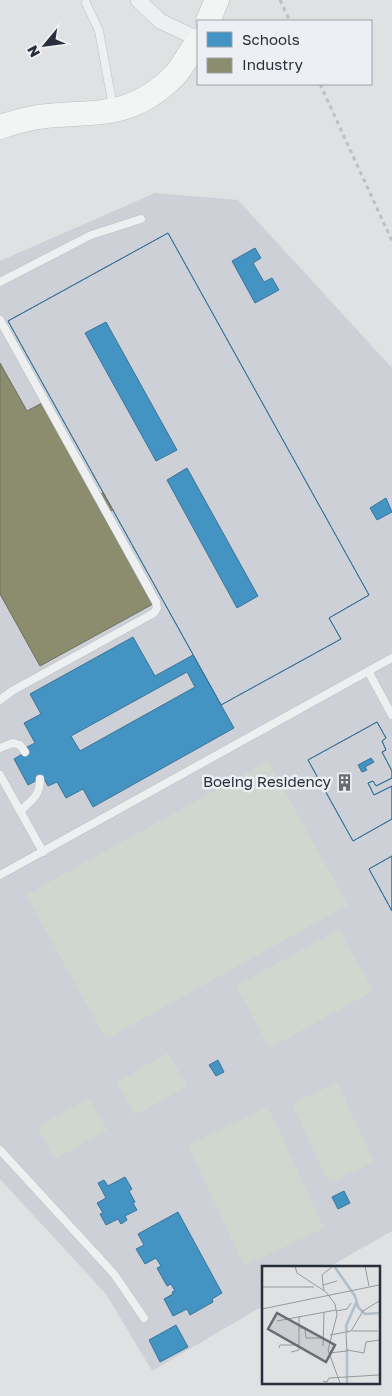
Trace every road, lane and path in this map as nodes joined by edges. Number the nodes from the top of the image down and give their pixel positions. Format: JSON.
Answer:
{"nodes":[{"id":1,"x":138,"y":0,"type":"edge"},
{"id":2,"x":217,"y":0,"type":"edge"},
{"id":3,"x":280,"y":0,"type":"edge"},
{"id":4,"x":86,"y":3,"type":"dead end"},
{"id":5,"x":208,"y":20,"type":"edge"},
{"id":6,"x":290,"y":20,"type":"edge"},
{"id":7,"x":197,"y":40,"type":"edge"},
{"id":8,"x":197,"y":42,"type":"edge"},
{"id":9,"x":320,"y":85,"type":"edge"},
{"id":10,"x":114,"y":111,"type":"junction"},
{"id":11,"x":0,"y":127,"type":"edge"},
{"id":12,"x":141,"y":219,"type":"dead end"},
{"id":13,"x":392,"y":241,"type":"edge"},
{"id":14,"x":0,"y":282,"type":"edge"},
{"id":15,"x":0,"y":320,"type":"edge"},
{"id":16,"x":392,"y":658,"type":"edge"},
{"id":17,"x":368,"y":671,"type":"junction"},
{"id":18,"x":0,"y":700,"type":"edge"},
{"id":19,"x":392,"y":715,"type":"edge"},
{"id":20,"x":0,"y":748,"type":"edge"},
{"id":21,"x":26,"y":752,"type":"dead end"},
{"id":22,"x":1,"y":779,"type":"edge"},
{"id":23,"x":40,"y":779,"type":"dead end"},
{"id":24,"x":20,"y":811,"type":"junction"},
{"id":25,"x":43,"y":852,"type":"junction"},
{"id":26,"x":0,"y":875,"type":"edge"},
{"id":27,"x":0,"y":1150,"type":"edge"},
{"id":28,"x":144,"y":1318,"type":"dead end"}],
"edges":[{"from":1,"to":7,"type":"street"},
{"from":2,"to":5,"type":"main road"},
{"from":3,"to":6,"type":"path"},
{"from":4,"to":10,"type":"lane"},
{"from":8,"to":10,"type":"main road"},
{"from":9,"to":13,"type":"path"},
{"from":10,"to":11,"type":"main road"},
{"from":12,"to":14,"type":"lane"},
{"from":15,"to":18,"type":"lane"},
{"from":16,"to":17,"type":"lane"},
{"from":17,"to":19,"type":"lane"},
{"from":17,"to":25,"type":"lane"},
{"from":20,"to":21,"type":"lane"},
{"from":22,"to":24,"type":"lane"},
{"from":23,"to":24,"type":"lane"},
{"from":24,"to":25,"type":"lane"},
{"from":25,"to":26,"type":"lane"},
{"from":27,"to":28,"type":"lane"}]}
